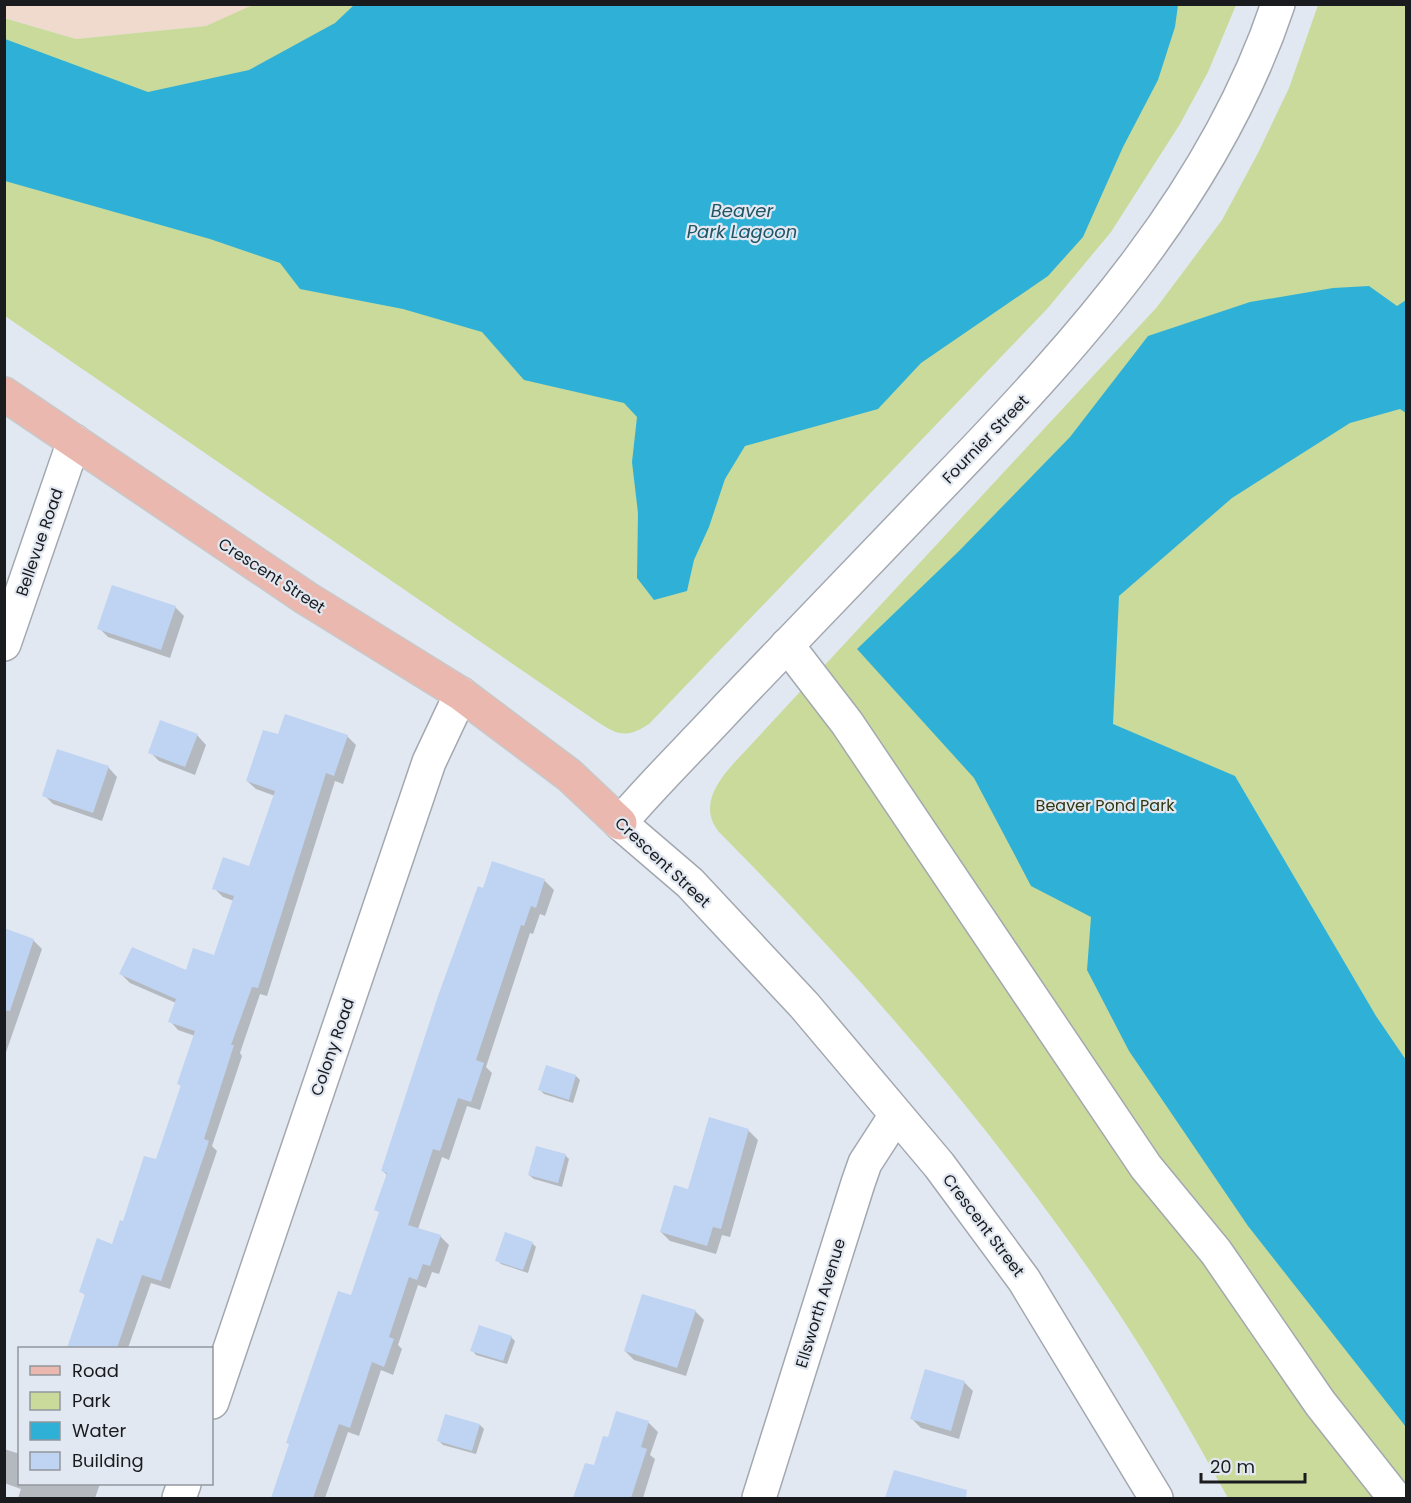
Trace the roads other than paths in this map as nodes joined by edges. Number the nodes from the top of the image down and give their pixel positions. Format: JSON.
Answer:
{"nodes":[{"id":1,"x":1278,"y":4,"type":"edge"},
{"id":2,"x":4,"y":394,"type":"edge"},
{"id":3,"x":74,"y":441,"type":"junction"},
{"id":4,"x":4,"y":644,"type":"edge"},
{"id":5,"x":787,"y":645,"type":"junction"},
{"id":6,"x":461,"y":694,"type":"junction"},
{"id":7,"x":620,"y":823,"type":"junction"},
{"id":8,"x":896,"y":1115,"type":"junction"},
{"id":9,"x":213,"y":1399,"type":"edge"},
{"id":10,"x":759,"y":1498,"type":"edge"},
{"id":11,"x":1155,"y":1498,"type":"edge"},
{"id":12,"x":1395,"y":1498,"type":"edge"}],
"edges":[{"from":1,"to":5,"type":"street","name":"Fournier Street"},
{"from":2,"to":3,"type":"main road","name":"Crescent Street"},
{"from":3,"to":4,"type":"street","name":"Bellevue Road"},
{"from":3,"to":6,"type":"main road","name":"Crescent Street"},
{"from":5,"to":7,"type":"street","name":"Fournier Street"},
{"from":5,"to":12,"type":"street"},
{"from":6,"to":7,"type":"main road","name":"Crescent Street"},
{"from":6,"to":9,"type":"street","name":"Colony Road"},
{"from":7,"to":8,"type":"street","name":"Crescent Street"},
{"from":8,"to":10,"type":"street","name":"Ellsworth Avenue"},
{"from":8,"to":11,"type":"street","name":"Crescent Street"}]}
